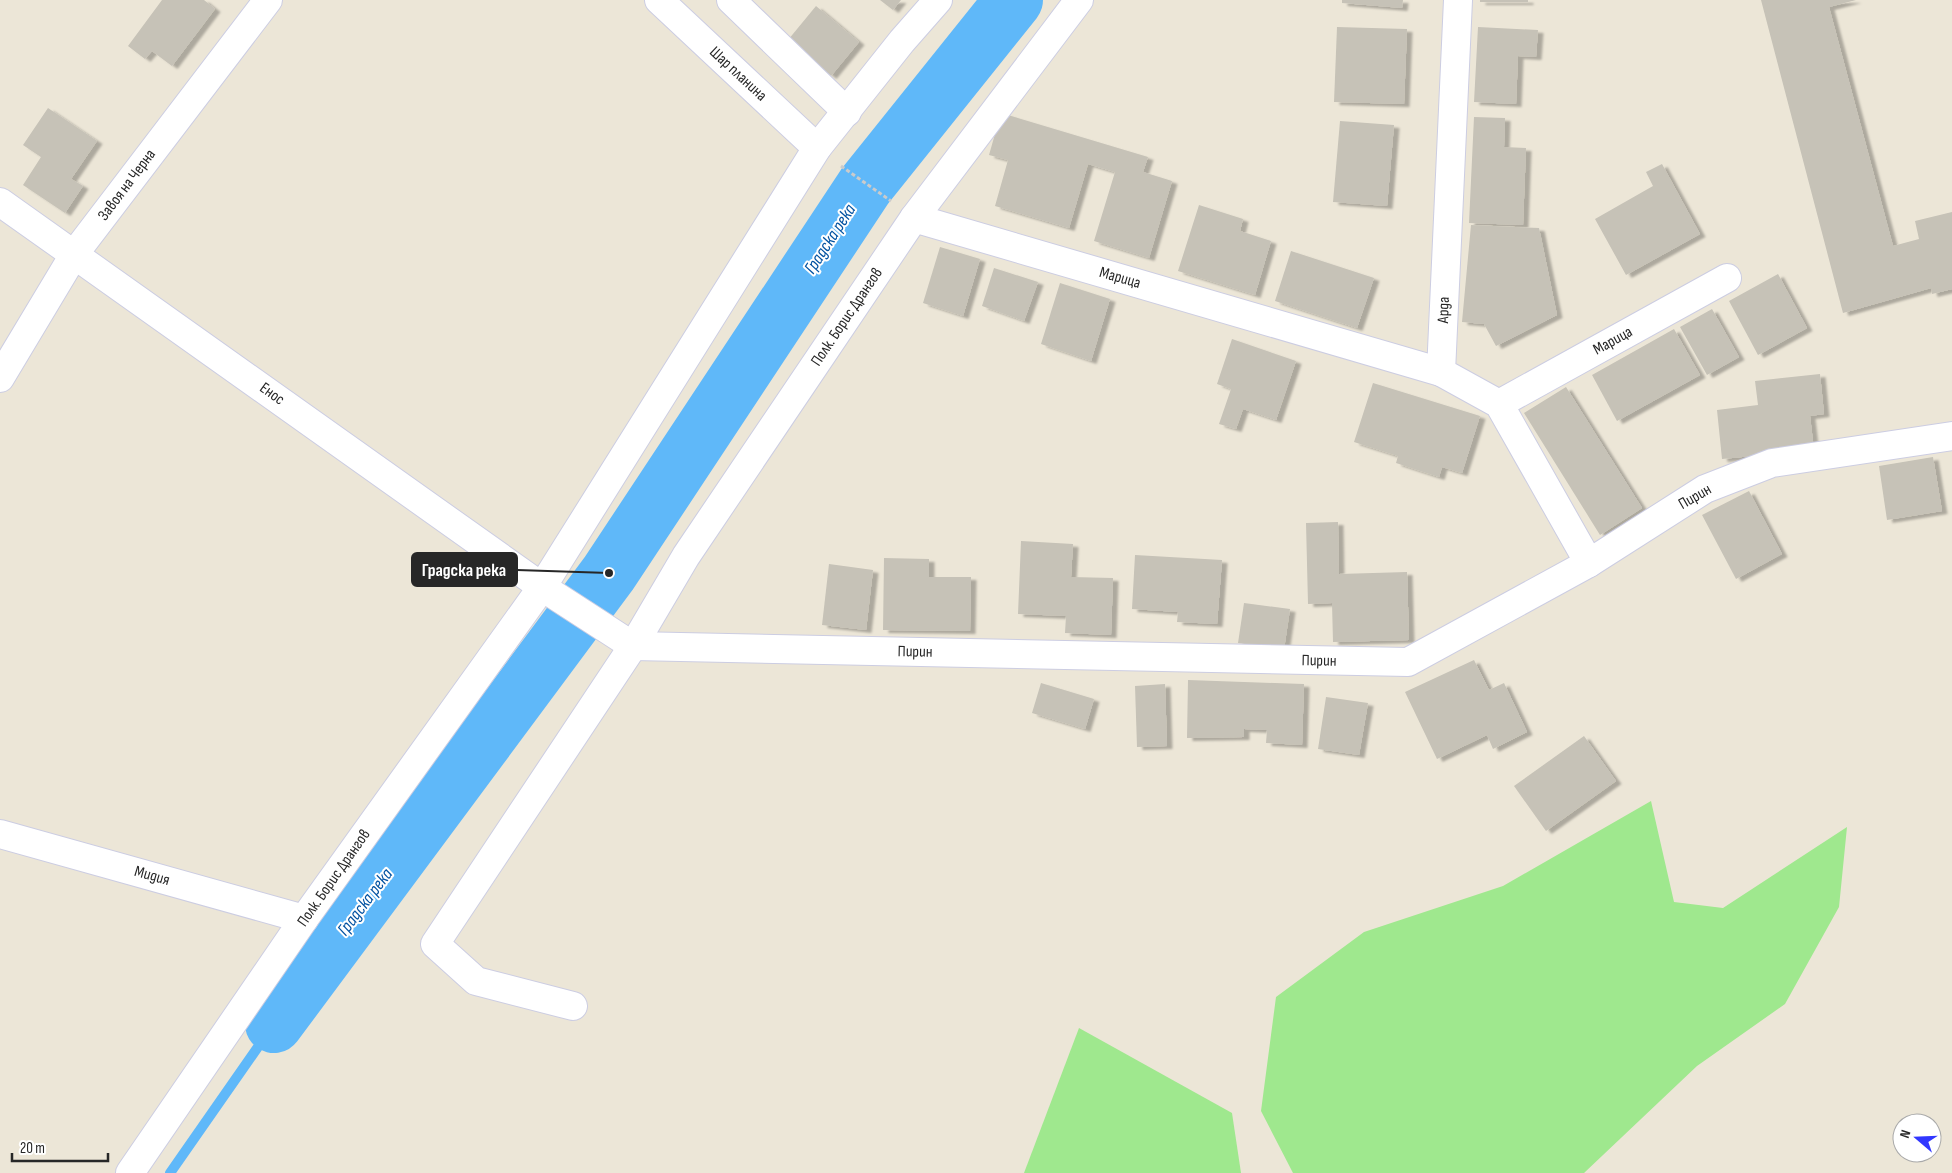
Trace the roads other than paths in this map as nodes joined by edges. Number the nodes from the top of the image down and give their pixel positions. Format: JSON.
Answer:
{"nodes":[{"id":1,"x":268,"y":0,"type":"edge"},
{"id":2,"x":659,"y":0,"type":"edge"},
{"id":3,"x":730,"y":0,"type":"edge"},
{"id":4,"x":938,"y":0,"type":"edge"},
{"id":5,"x":1079,"y":0,"type":"edge"},
{"id":6,"x":1458,"y":0,"type":"edge"},
{"id":7,"x":847,"y":112,"type":"junction"},
{"id":8,"x":816,"y":148,"type":"junction"},
{"id":9,"x":0,"y":202,"type":"edge"},
{"id":10,"x":914,"y":218,"type":"junction"},
{"id":11,"x":75,"y":253,"type":"junction"},
{"id":12,"x":1727,"y":278,"type":"dead end"},
{"id":13,"x":1441,"y":372,"type":"junction"},
{"id":14,"x":0,"y":378,"type":"edge"},
{"id":15,"x":1499,"y":404,"type":"junction"},
{"id":16,"x":1952,"y":436,"type":"edge"},
{"id":17,"x":1589,"y":563,"type":"junction"},
{"id":18,"x":542,"y":587,"type":"junction"},
{"id":19,"x":633,"y":646,"type":"junction"},
{"id":20,"x":0,"y":834,"type":"edge"},
{"id":21,"x":304,"y":919,"type":"junction"},
{"id":22,"x":573,"y":1006,"type":"dead end"},
{"id":23,"x":130,"y":1173,"type":"edge"}],
"edges":[{"from":1,"to":11,"type":"street","name":"Завоя на Черна"},
{"from":2,"to":8,"type":"street","name":"Шар планина"},
{"from":3,"to":7,"type":"street"},
{"from":4,"to":7,"type":"street","name":"Полк. Борис Дрангов"},
{"from":5,"to":10,"type":"street","name":"Полк. Борис Дрангов"},
{"from":6,"to":13,"type":"street","name":"Арда"},
{"from":7,"to":8,"type":"street","name":"Полк. Борис Дрангов"},
{"from":8,"to":18,"type":"street","name":"Полк. Борис Дрангов"},
{"from":9,"to":11,"type":"street","name":"Енос"},
{"from":10,"to":13,"type":"street","name":"Марица"},
{"from":10,"to":19,"type":"street","name":"Полк. Борис Дрангов"},
{"from":11,"to":14,"type":"street","name":"Завоя на Черна"},
{"from":11,"to":18,"type":"street","name":"Енос"},
{"from":12,"to":15,"type":"street","name":"Марица"},
{"from":13,"to":15,"type":"street"},
{"from":15,"to":17,"type":"street"},
{"from":16,"to":17,"type":"street","name":"Пирин"},
{"from":17,"to":19,"type":"street","name":"Пирин"},
{"from":18,"to":19,"type":"street"},
{"from":18,"to":21,"type":"street","name":"Полк. Борис Дрангов"},
{"from":19,"to":22,"type":"street","name":"Полк. Борис Дрангов"},
{"from":20,"to":21,"type":"street","name":"Мидия"},
{"from":21,"to":23,"type":"street","name":"Полк. Борис Дрангов"}]}
